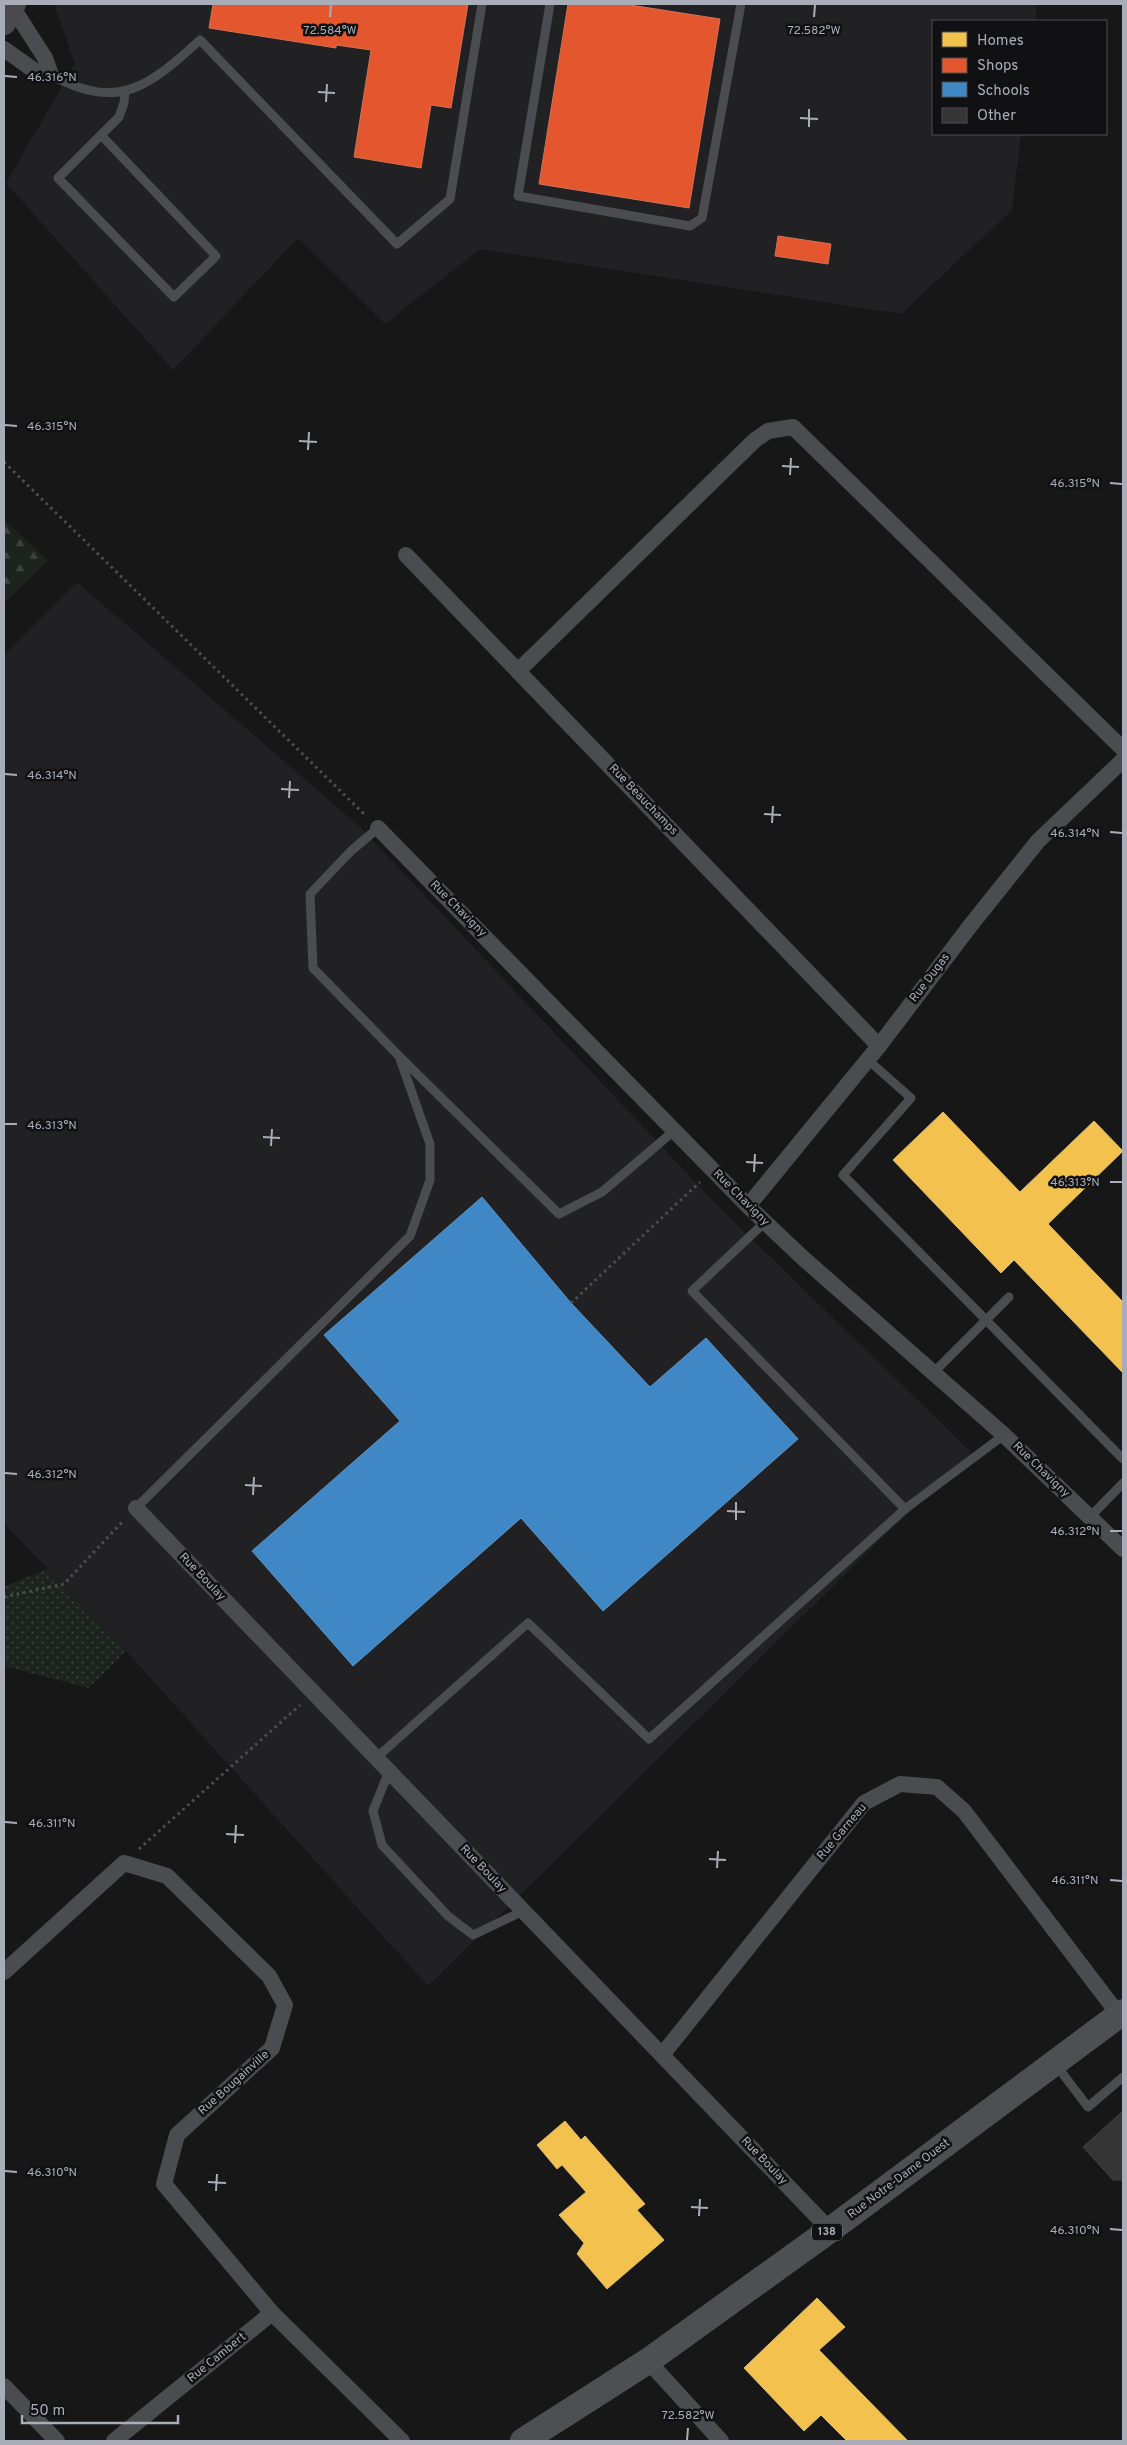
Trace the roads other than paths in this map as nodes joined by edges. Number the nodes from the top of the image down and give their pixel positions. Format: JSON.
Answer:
{"nodes":[{"id":1,"x":482,"y":4,"type":"edge"},
{"id":2,"x":550,"y":4,"type":"edge"},
{"id":3,"x":741,"y":4,"type":"edge"},
{"id":4,"x":10,"y":12,"type":"edge"},
{"id":5,"x":4,"y":49,"type":"edge"},
{"id":6,"x":51,"y":74,"type":"junction"},
{"id":7,"x":125,"y":91,"type":"junction"},
{"id":8,"x":101,"y":135,"type":"junction"},
{"id":9,"x":406,"y":555,"type":"dead end"},
{"id":10,"x":518,"y":671,"type":"junction"},
{"id":11,"x":1123,"y":749,"type":"edge"},
{"id":12,"x":1123,"y":760,"type":"edge"},
{"id":13,"x":378,"y":828,"type":"joint"},
{"id":14,"x":880,"y":1046,"type":"junction"},
{"id":15,"x":399,"y":1056,"type":"junction"},
{"id":16,"x":868,"y":1060,"type":"junction"},
{"id":17,"x":675,"y":1130,"type":"junction"},
{"id":18,"x":748,"y":1206,"type":"junction"},
{"id":19,"x":765,"y":1222,"type":"junction"},
{"id":20,"x":1009,"y":1297,"type":"dead end"},
{"id":21,"x":986,"y":1320,"type":"junction"},
{"id":22,"x":934,"y":1373,"type":"junction"},
{"id":23,"x":1004,"y":1435,"type":"junction"},
{"id":24,"x":1123,"y":1459,"type":"edge"},
{"id":25,"x":1123,"y":1483,"type":"edge"},
{"id":26,"x":136,"y":1508,"type":"joint"},
{"id":27,"x":904,"y":1509,"type":"junction"},
{"id":28,"x":1090,"y":1517,"type":"junction"},
{"id":29,"x":1123,"y":1549,"type":"edge"},
{"id":30,"x":376,"y":1758,"type":"junction"},
{"id":31,"x":389,"y":1771,"type":"junction"},
{"id":32,"x":523,"y":1911,"type":"junction"},
{"id":33,"x":4,"y":1972,"type":"edge"},
{"id":34,"x":1121,"y":2014,"type":"edge"},
{"id":35,"x":662,"y":2055,"type":"junction"},
{"id":36,"x":1055,"y":2063,"type":"junction"},
{"id":37,"x":1123,"y":2077,"type":"edge"},
{"id":38,"x":830,"y":2230,"type":"junction"},
{"id":39,"x":272,"y":2313,"type":"junction"},
{"id":40,"x":648,"y":2362,"type":"junction"},
{"id":41,"x":4,"y":2386,"type":"edge"},
{"id":42,"x":57,"y":2441,"type":"edge"},
{"id":43,"x":114,"y":2441,"type":"edge"},
{"id":44,"x":402,"y":2441,"type":"edge"},
{"id":45,"x":523,"y":2441,"type":"edge"},
{"id":46,"x":722,"y":2441,"type":"edge"}],
"edges":[{"from":1,"to":7,"type":"lane"},
{"from":2,"to":3,"type":"lane"},
{"from":4,"to":6,"type":"street"},
{"from":5,"to":6,"type":"street"},
{"from":6,"to":7,"type":"lane"},
{"from":7,"to":8,"type":"lane"},
{"from":8,"to":8,"type":"lane"},
{"from":9,"to":10,"type":"street","name":"Rue Beauchamps"},
{"from":10,"to":11,"type":"street"},
{"from":10,"to":14,"type":"street","name":"Rue Beauchamps"},
{"from":12,"to":14,"type":"street","name":"Rue Dugas"},
{"from":13,"to":15,"type":"lane"},
{"from":13,"to":17,"type":"street","name":"Rue Chavigny"},
{"from":14,"to":16,"type":"street","name":"Rue Dugas"},
{"from":15,"to":17,"type":"lane"},
{"from":15,"to":26,"type":"lane"},
{"from":16,"to":18,"type":"street","name":"Rue Dugas"},
{"from":16,"to":21,"type":"lane"},
{"from":17,"to":18,"type":"street","name":"Rue Chavigny"},
{"from":18,"to":19,"type":"street","name":"Rue Chavigny"},
{"from":19,"to":22,"type":"street","name":"Rue Chavigny"},
{"from":19,"to":27,"type":"lane"},
{"from":20,"to":21,"type":"lane"},
{"from":21,"to":22,"type":"lane"},
{"from":21,"to":24,"type":"lane"},
{"from":22,"to":23,"type":"street","name":"Rue Chavigny"},
{"from":23,"to":27,"type":"lane"},
{"from":23,"to":28,"type":"street","name":"Rue Chavigny"},
{"from":25,"to":28,"type":"lane"},
{"from":26,"to":30,"type":"street","name":"Rue Boulay"},
{"from":27,"to":30,"type":"lane"},
{"from":28,"to":29,"type":"street","name":"Rue Chavigny"},
{"from":30,"to":31,"type":"street","name":"Rue Boulay"},
{"from":31,"to":32,"type":"street","name":"Rue Boulay"},
{"from":31,"to":32,"type":"lane"},
{"from":32,"to":35,"type":"street","name":"Rue Boulay"},
{"from":33,"to":39,"type":"street","name":"Rue Bougainville"},
{"from":34,"to":35,"type":"street","name":"Rue Garneau"},
{"from":34,"to":36,"type":"main road","name":"Rue Notre-Dame Ouest","number":"138"},
{"from":35,"to":38,"type":"street","name":"Rue Boulay"},
{"from":36,"to":37,"type":"lane"},
{"from":36,"to":38,"type":"main road","name":"Rue Notre-Dame Ouest","number":"138"},
{"from":38,"to":40,"type":"main road","name":"Rue Notre-Dame Ouest","number":"138"},
{"from":39,"to":43,"type":"street","name":"Rue Cambert"},
{"from":39,"to":44,"type":"street","name":"Rue Bougainville"},
{"from":40,"to":45,"type":"main road","name":"Rue Notre-Dame Ouest","number":"138"},
{"from":40,"to":46,"type":"street"},
{"from":41,"to":42,"type":"street"}]}
